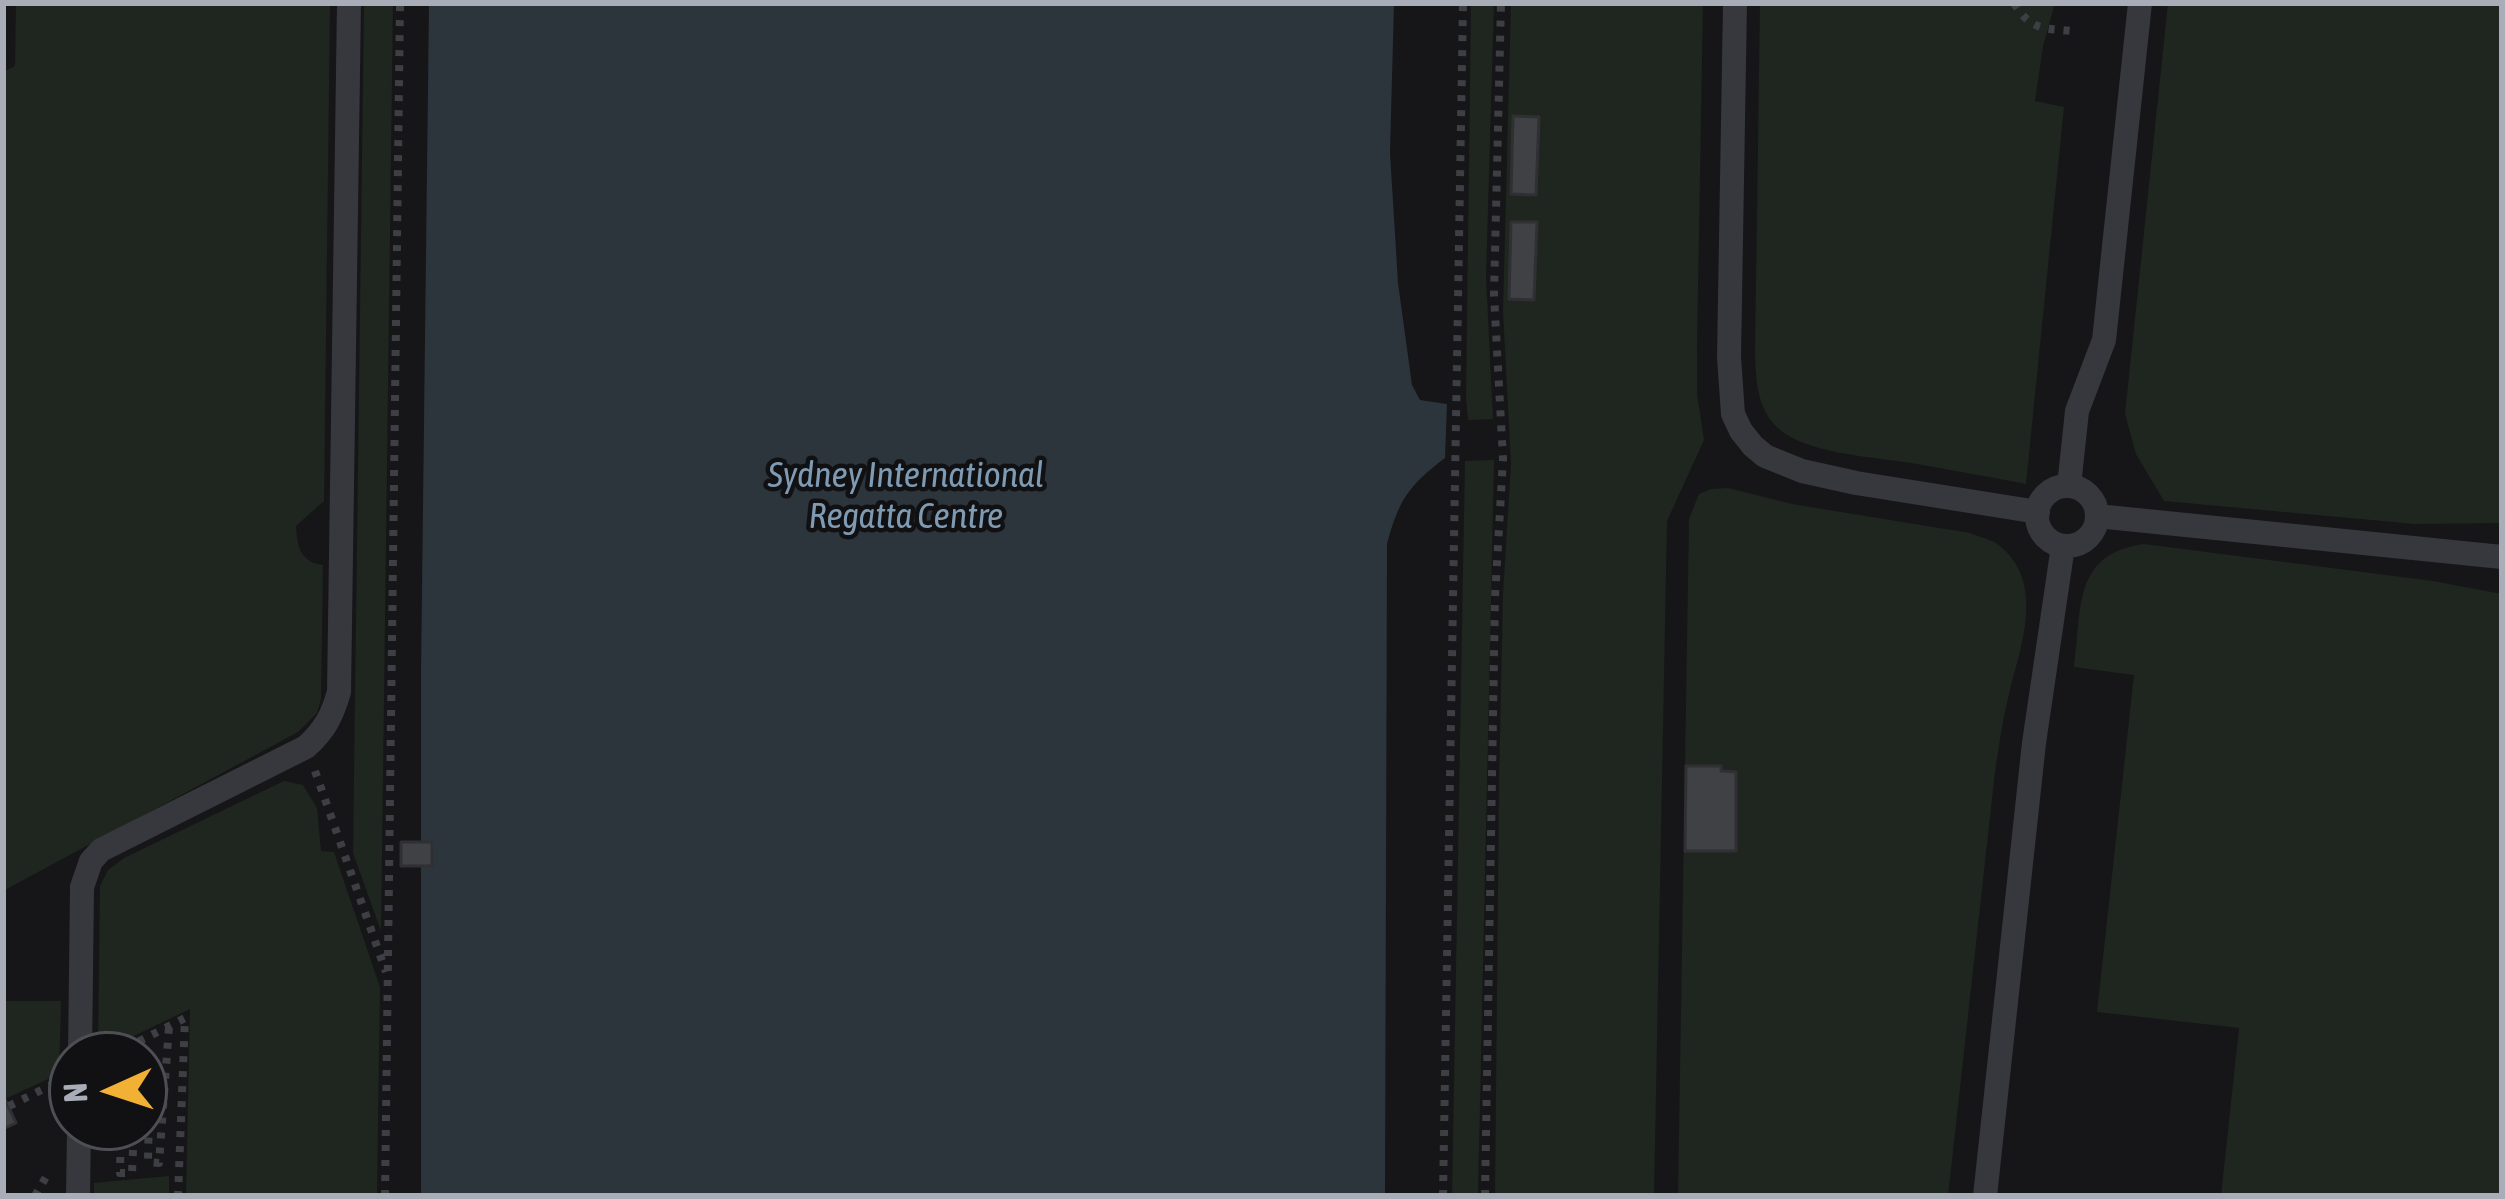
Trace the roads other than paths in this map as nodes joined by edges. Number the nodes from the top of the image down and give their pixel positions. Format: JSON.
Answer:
{"nodes":[{"id":1,"x":349,"y":3,"type":"edge"},
{"id":2,"x":1736,"y":3,"type":"edge"},
{"id":3,"x":2140,"y":3,"type":"edge"},
{"id":4,"x":2068,"y":486,"type":"junction"},
{"id":5,"x":2038,"y":512,"type":"junction"},
{"id":6,"x":2097,"y":516,"type":"junction"},
{"id":7,"x":2063,"y":546,"type":"junction"},
{"id":8,"x":2502,"y":557,"type":"edge"},
{"id":9,"x":80,"y":1031,"type":"edge"},
{"id":10,"x":79,"y":1151,"type":"edge"},
{"id":11,"x":78,"y":1196,"type":"edge"},
{"id":12,"x":1985,"y":1196,"type":"edge"}],
"edges":[{"from":1,"to":9,"type":"lane"},
{"from":2,"to":5,"type":"lane"},
{"from":3,"to":4,"type":"lane"},
{"from":4,"to":5,"type":"lane"},
{"from":4,"to":6,"type":"lane"},
{"from":5,"to":7,"type":"lane"},
{"from":6,"to":7,"type":"lane"},
{"from":6,"to":8,"type":"lane"},
{"from":7,"to":12,"type":"lane"},
{"from":10,"to":11,"type":"lane"}]}
